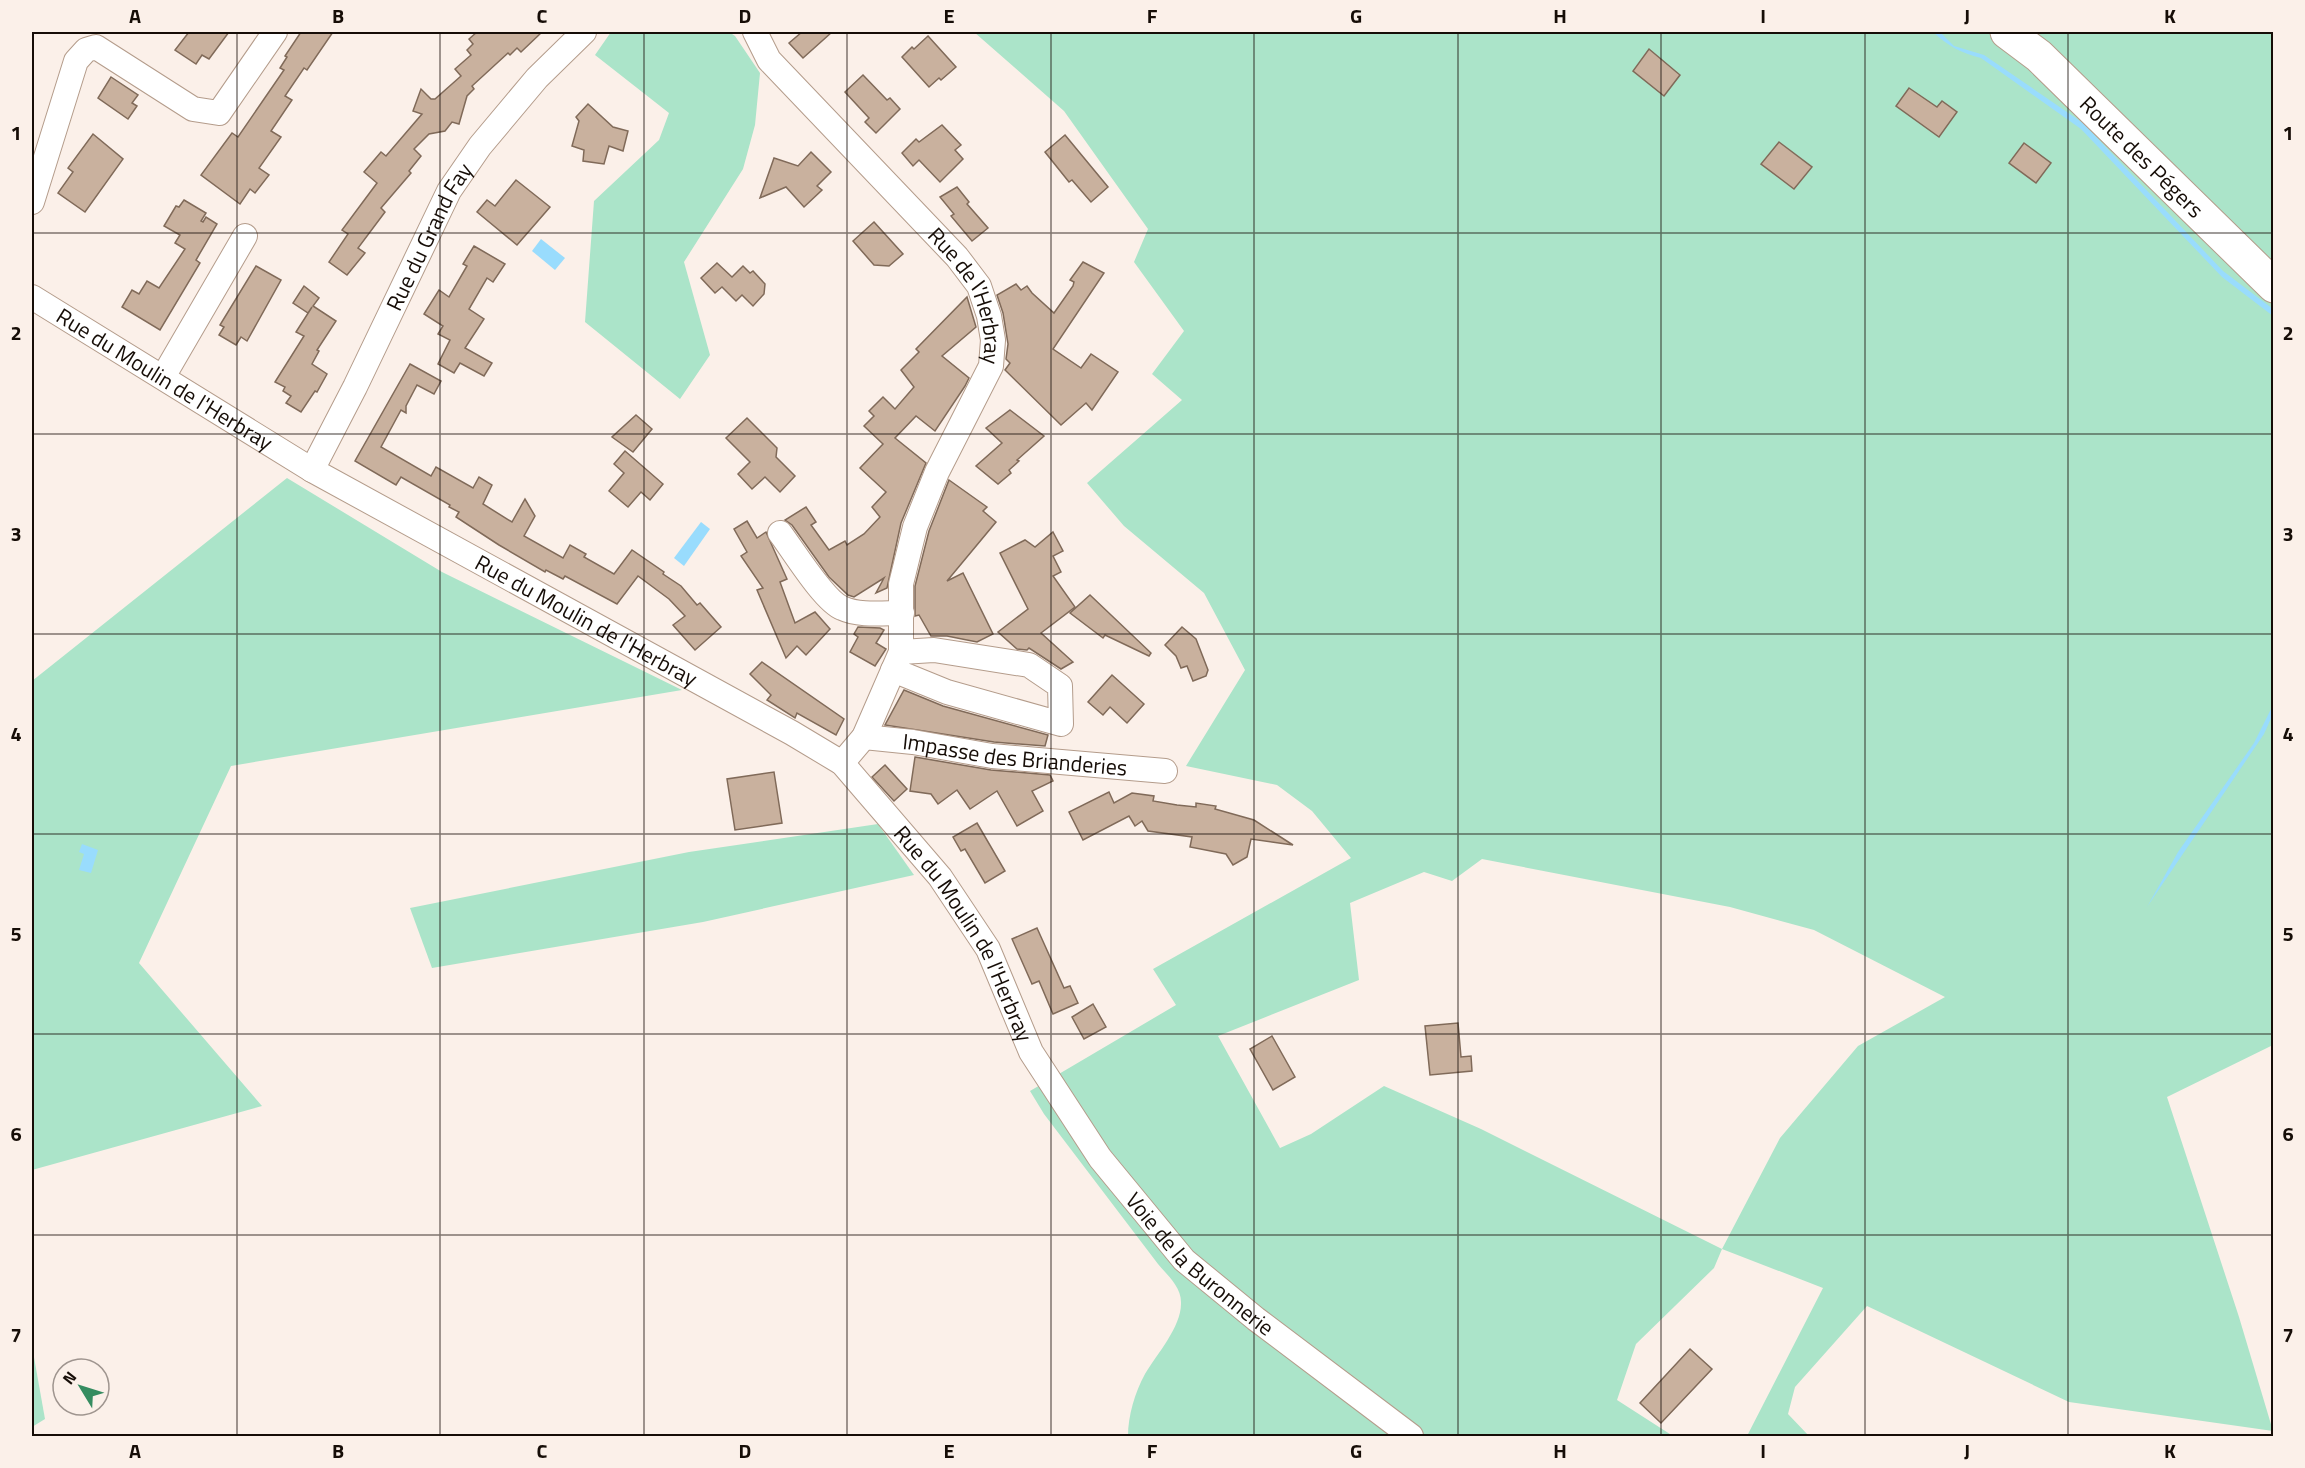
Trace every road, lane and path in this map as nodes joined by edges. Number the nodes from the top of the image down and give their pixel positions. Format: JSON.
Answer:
{"nodes":[{"id":1,"x":274,"y":32,"type":"edge"},
{"id":2,"x":584,"y":32,"type":"edge"},
{"id":3,"x":755,"y":32,"type":"edge"},
{"id":4,"x":2007,"y":32,"type":"edge"},
{"id":5,"x":32,"y":202,"type":"edge"},
{"id":6,"x":245,"y":236,"type":"dead end"},
{"id":7,"x":2274,"y":286,"type":"edge"},
{"id":8,"x":32,"y":297,"type":"edge"},
{"id":9,"x":163,"y":377,"type":"junction"},
{"id":10,"x":312,"y":470,"type":"junction"},
{"id":11,"x":780,"y":533,"type":"dead end"},
{"id":12,"x":902,"y":613,"type":"junction"},
{"id":13,"x":897,"y":661,"type":"junction"},
{"id":14,"x":864,"y":737,"type":"junction"},
{"id":15,"x":842,"y":763,"type":"junction"},
{"id":16,"x":1165,"y":771,"type":"dead end"},
{"id":17,"x":1031,"y":1052,"type":"joint"},
{"id":18,"x":1411,"y":1437,"type":"edge"}],
"edges":[{"from":1,"to":5,"type":"street"},
{"from":2,"to":10,"type":"street","name":"Rue du Grand Fay"},
{"from":3,"to":12,"type":"street","name":"Rue de l'Herbray"},
{"from":4,"to":7,"type":"street","name":"Route des Pégers"},
{"from":6,"to":9,"type":"street"},
{"from":8,"to":9,"type":"street","name":"Rue du Moulin de l'Herbray"},
{"from":9,"to":10,"type":"street","name":"Rue du Moulin de l'Herbray"},
{"from":10,"to":15,"type":"street","name":"Rue du Moulin de l'Herbray"},
{"from":11,"to":12,"type":"street"},
{"from":12,"to":13,"type":"street","name":"Rue de l'Herbray"},
{"from":13,"to":13,"type":"street"},
{"from":13,"to":14,"type":"street","name":"Rue de l'Herbray"},
{"from":14,"to":15,"type":"street","name":"Rue de l'Herbray"},
{"from":14,"to":16,"type":"street","name":"Impasse des Brianderies"},
{"from":15,"to":17,"type":"street","name":"Rue du Moulin de l'Herbray"},
{"from":17,"to":18,"type":"street","name":"Voie de la Buronnerie"}]}
